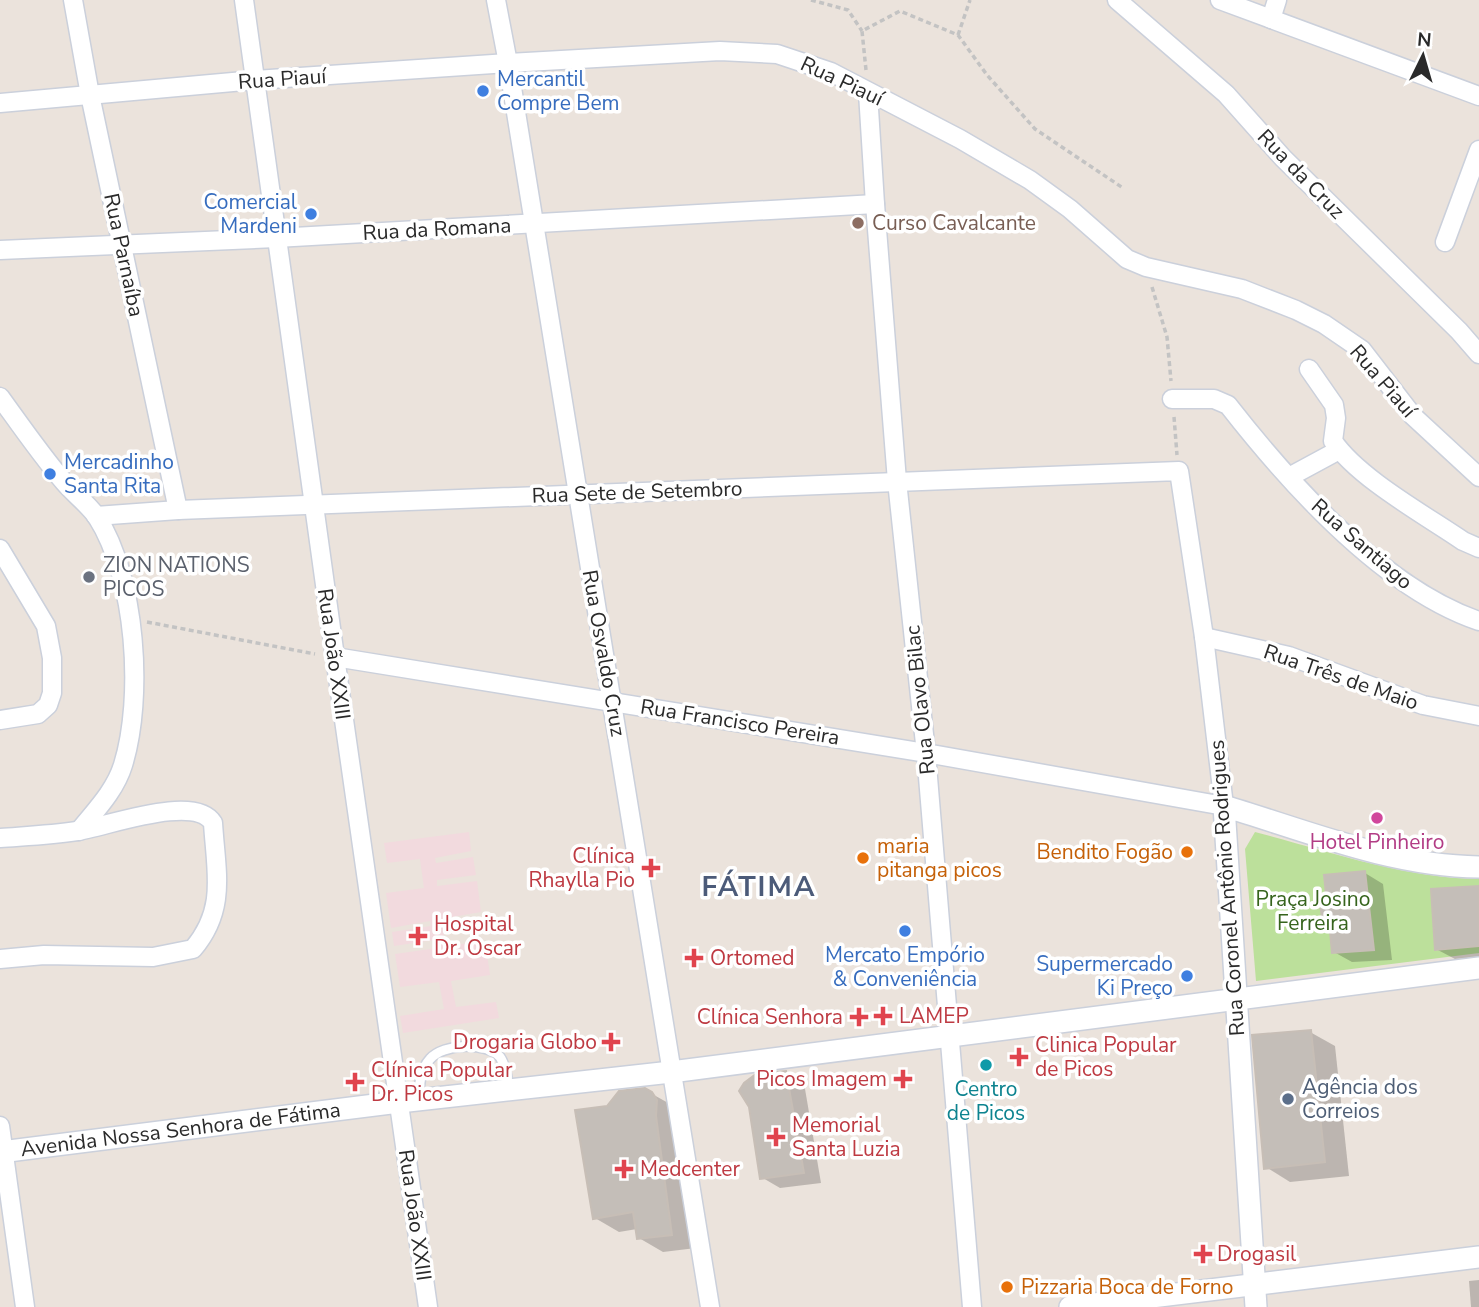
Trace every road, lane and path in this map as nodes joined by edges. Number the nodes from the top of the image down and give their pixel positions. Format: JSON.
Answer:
{"nodes":[{"id":1,"x":73,"y":0,"type":"edge"},
{"id":2,"x":244,"y":0,"type":"edge"},
{"id":3,"x":496,"y":0,"type":"edge"},
{"id":4,"x":811,"y":0,"type":"edge"},
{"id":5,"x":970,"y":0,"type":"edge"},
{"id":6,"x":1117,"y":0,"type":"edge"},
{"id":7,"x":1220,"y":0,"type":"edge"},
{"id":8,"x":1277,"y":0,"type":"edge"},
{"id":9,"x":1271,"y":19,"type":"junction"},
{"id":10,"x":862,"y":32,"type":"junction"},
{"id":11,"x":958,"y":35,"type":"junction"},
{"id":12,"x":508,"y":63,"type":"junction"},
{"id":13,"x":255,"y":80,"type":"junction"},
{"id":14,"x":868,"y":93,"type":"junction"},
{"id":15,"x":90,"y":95,"type":"junction"},
{"id":16,"x":1479,"y":96,"type":"edge"},
{"id":17,"x":0,"y":103,"type":"edge"},
{"id":18,"x":1479,"y":150,"type":"edge"},
{"id":19,"x":1123,"y":188,"type":"dead end"},
{"id":20,"x":875,"y":204,"type":"junction"},
{"id":21,"x":534,"y":224,"type":"junction"},
{"id":22,"x":276,"y":238,"type":"junction"},
{"id":23,"x":1445,"y":242,"type":"dead end"},
{"id":24,"x":122,"y":244,"type":"junction"},
{"id":25,"x":0,"y":250,"type":"edge"},
{"id":26,"x":1146,"y":267,"type":"junction"},
{"id":27,"x":1479,"y":354,"type":"edge"},
{"id":28,"x":1309,"y":369,"type":"dead end"},
{"id":29,"x":0,"y":397,"type":"edge"},
{"id":30,"x":1172,"y":398,"type":"junction"},
{"id":31,"x":1339,"y":450,"type":"junction"},
{"id":32,"x":1178,"y":471,"type":"junction"},
{"id":33,"x":1289,"y":477,"type":"junction"},
{"id":34,"x":1479,"y":477,"type":"edge"},
{"id":35,"x":897,"y":481,"type":"junction"},
{"id":36,"x":577,"y":494,"type":"junction"},
{"id":37,"x":314,"y":505,"type":"junction"},
{"id":38,"x":178,"y":510,"type":"junction"},
{"id":39,"x":96,"y":516,"type":"junction"},
{"id":40,"x":1479,"y":548,"type":"edge"},
{"id":41,"x":0,"y":549,"type":"edge"},
{"id":42,"x":132,"y":620,"type":"junction"},
{"id":43,"x":1479,"y":621,"type":"edge"},
{"id":44,"x":1204,"y":637,"type":"junction"},
{"id":45,"x":335,"y":657,"type":"junction"},
{"id":46,"x":613,"y":701,"type":"junction"},
{"id":47,"x":1479,"y":716,"type":"edge"},
{"id":48,"x":0,"y":720,"type":"edge"},
{"id":49,"x":926,"y":753,"type":"junction"},
{"id":50,"x":1224,"y":806,"type":"junction"},
{"id":51,"x":79,"y":831,"type":"junction"},
{"id":52,"x":0,"y":838,"type":"edge"},
{"id":53,"x":1479,"y":867,"type":"edge"},
{"id":54,"x":0,"y":959,"type":"edge"},
{"id":55,"x":1479,"y":968,"type":"edge"},
{"id":56,"x":1235,"y":998,"type":"junction"},
{"id":57,"x":948,"y":1035,"type":"junction"},
{"id":58,"x":671,"y":1072,"type":"junction"},
{"id":59,"x":509,"y":1090,"type":"junction"},
{"id":60,"x":409,"y":1101,"type":"junction"},
{"id":61,"x":0,"y":1126,"type":"edge"},
{"id":62,"x":2,"y":1152,"type":"edge"},
{"id":63,"x":1479,"y":1256,"type":"edge"},
{"id":64,"x":1254,"y":1285,"type":"junction"},
{"id":65,"x":25,"y":1307,"type":"edge"},
{"id":66,"x":428,"y":1307,"type":"edge"},
{"id":67,"x":710,"y":1307,"type":"edge"},
{"id":68,"x":972,"y":1307,"type":"edge"},
{"id":69,"x":1070,"y":1307,"type":"edge"},
{"id":70,"x":1256,"y":1307,"type":"edge"}],
"edges":[{"from":1,"to":15,"type":"street","name":"Rua Parnaíba"},
{"from":2,"to":13,"type":"street","name":"Rua João XXIII"},
{"from":3,"to":12,"type":"street","name":"Rua Osvaldo Cruz"},
{"from":4,"to":10,"type":"path"},
{"from":5,"to":11,"type":"path"},
{"from":6,"to":27,"type":"street","name":"Rua da Cruz"},
{"from":7,"to":9,"type":"street"},
{"from":8,"to":9,"type":"street"},
{"from":9,"to":16,"type":"street"},
{"from":10,"to":11,"type":"path"},
{"from":10,"to":14,"type":"path"},
{"from":11,"to":19,"type":"path"},
{"from":12,"to":13,"type":"street","name":"Rua Piauí"},
{"from":12,"to":14,"type":"street","name":"Rua Piauí"},
{"from":12,"to":21,"type":"street","name":"Rua Osvaldo Cruz"},
{"from":13,"to":15,"type":"street","name":"Rua Piauí"},
{"from":13,"to":22,"type":"street","name":"Rua João XXIII"},
{"from":14,"to":20,"type":"street","name":"Rua Olavo Bilac"},
{"from":14,"to":26,"type":"street","name":"Rua Piauí"},
{"from":15,"to":17,"type":"street","name":"Rua Piauí"},
{"from":15,"to":24,"type":"street","name":"Rua Parnaíba"},
{"from":18,"to":23,"type":"street"},
{"from":20,"to":21,"type":"street","name":"Rua da Romana"},
{"from":20,"to":35,"type":"street","name":"Rua Olavo Bilac"},
{"from":21,"to":22,"type":"street","name":"Rua da Romana"},
{"from":21,"to":36,"type":"street","name":"Rua Osvaldo Cruz"},
{"from":22,"to":24,"type":"street","name":"Rua da Romana"},
{"from":22,"to":37,"type":"street","name":"Rua João XXIII"},
{"from":24,"to":25,"type":"street","name":"Rua da Romana"},
{"from":24,"to":38,"type":"street","name":"Rua Parnaíba"},
{"from":26,"to":30,"type":"path"},
{"from":26,"to":34,"type":"street","name":"Rua Piauí"},
{"from":28,"to":31,"type":"street"},
{"from":29,"to":39,"type":"street"},
{"from":30,"to":32,"type":"path"},
{"from":30,"to":33,"type":"street","name":"Rua Santiago"},
{"from":31,"to":33,"type":"street"},
{"from":31,"to":40,"type":"street"},
{"from":32,"to":35,"type":"street","name":"Rua Sete de Setembro"},
{"from":32,"to":44,"type":"street","name":"Rua Coronel Antônio Rodrigues"},
{"from":33,"to":43,"type":"street","name":"Rua Santiago"},
{"from":35,"to":36,"type":"street","name":"Rua Sete de Setembro"},
{"from":35,"to":49,"type":"street","name":"Rua Olavo Bilac"},
{"from":36,"to":37,"type":"street","name":"Rua Sete de Setembro"},
{"from":36,"to":46,"type":"street","name":"Rua Osvaldo Cruz"},
{"from":37,"to":38,"type":"street","name":"Rua Sete de Setembro"},
{"from":37,"to":45,"type":"street","name":"Rua João XXIII"},
{"from":38,"to":39,"type":"street","name":"Rua Sete de Setembro"},
{"from":39,"to":42,"type":"street"},
{"from":41,"to":48,"type":"street"},
{"from":42,"to":45,"type":"path"},
{"from":42,"to":51,"type":"street"},
{"from":44,"to":47,"type":"street","name":"Rua Três de Maio"},
{"from":44,"to":50,"type":"street","name":"Rua Coronel Antônio Rodrigues"},
{"from":45,"to":46,"type":"street","name":"Rua Francisco Pereira"},
{"from":45,"to":60,"type":"street","name":"Rua João XXIII"},
{"from":46,"to":49,"type":"street","name":"Rua Francisco Pereira"},
{"from":46,"to":58,"type":"street","name":"Rua Osvaldo Cruz"},
{"from":49,"to":50,"type":"street","name":"Rua Francisco Pereira"},
{"from":49,"to":57,"type":"street","name":"Rua Olavo Bilac"},
{"from":50,"to":53,"type":"street"},
{"from":50,"to":56,"type":"street","name":"Rua Coronel Antônio Rodrigues"},
{"from":51,"to":52,"type":"street"},
{"from":51,"to":54,"type":"street"},
{"from":55,"to":56,"type":"street"},
{"from":56,"to":57,"type":"street","name":"Avenida Nossa Senhora de Fátima"},
{"from":56,"to":64,"type":"street","name":"Rua Coronel Antônio Rodrigues"},
{"from":57,"to":58,"type":"street","name":"Avenida Nossa Senhora de Fátima"},
{"from":57,"to":68,"type":"street","name":"Rua Olavo Bilac"},
{"from":58,"to":59,"type":"street","name":"Avenida Nossa Senhora de Fátima"},
{"from":58,"to":67,"type":"street","name":"Rua Osvaldo Cruz"},
{"from":59,"to":60,"type":"street","name":"Avenida Nossa Senhora de Fátima"},
{"from":59,"to":60,"type":"lane"},
{"from":60,"to":62,"type":"street","name":"Avenida Nossa Senhora de Fátima"},
{"from":60,"to":66,"type":"street","name":"Rua João XXIII"},
{"from":61,"to":62,"type":"street"},
{"from":62,"to":65,"type":"street"},
{"from":63,"to":64,"type":"street"},
{"from":64,"to":69,"type":"street"},
{"from":64,"to":70,"type":"street","name":"Rua Coronel Antônio Rodrigues"}]}
